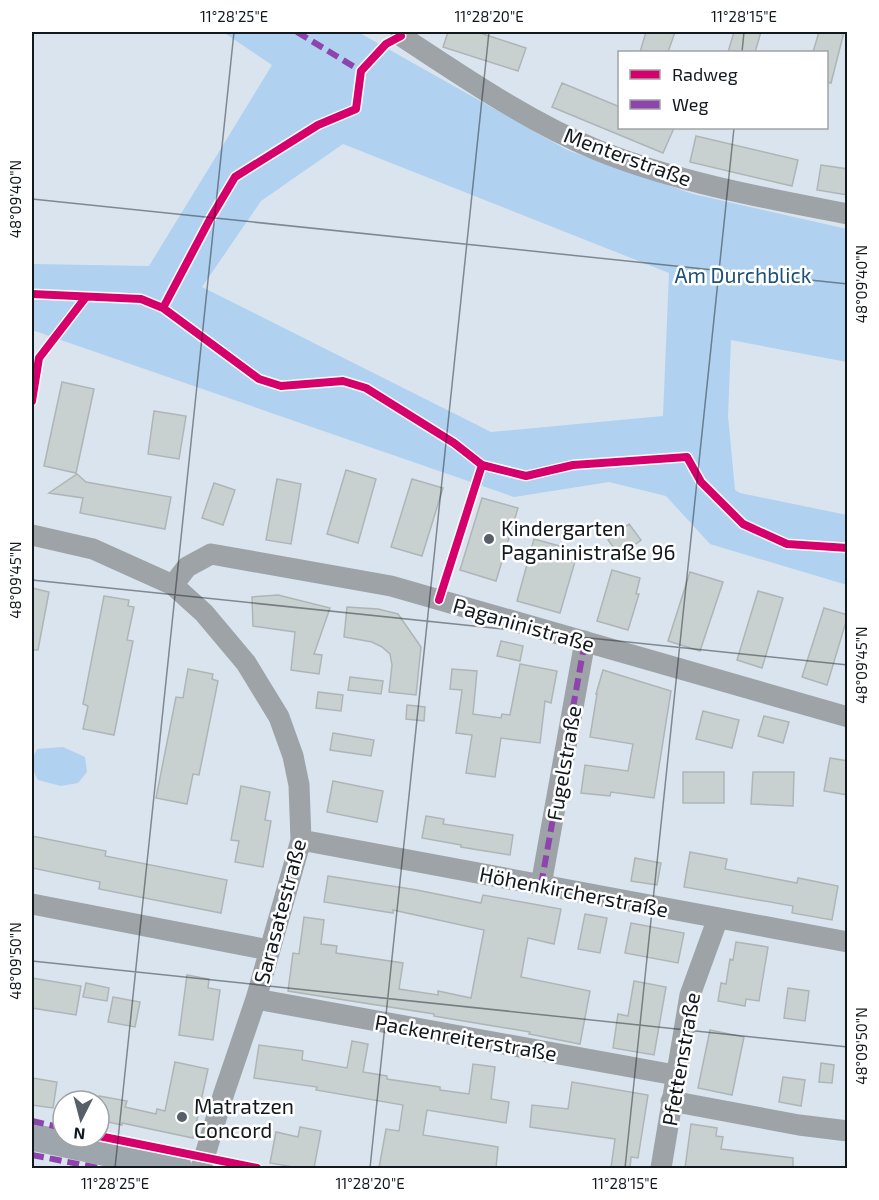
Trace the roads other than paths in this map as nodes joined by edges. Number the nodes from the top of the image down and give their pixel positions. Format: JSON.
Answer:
{"nodes":[{"id":1,"x":402,"y":32,"type":"edge"},
{"id":2,"x":848,"y":214,"type":"edge"},
{"id":3,"x":32,"y":535,"type":"edge"},
{"id":4,"x":173,"y":585,"type":"junction"},
{"id":5,"x":585,"y":641,"type":"junction"},
{"id":6,"x":848,"y":717,"type":"edge"},
{"id":7,"x":301,"y":840,"type":"junction"},
{"id":8,"x":542,"y":885,"type":"junction"},
{"id":9,"x":32,"y":903,"type":"edge"},
{"id":10,"x":718,"y":918,"type":"junction"},
{"id":11,"x":848,"y":942,"type":"edge"},
{"id":12,"x":269,"y":950,"type":"junction"},
{"id":13,"x":256,"y":999,"type":"junction"},
{"id":14,"x":675,"y":1075,"type":"junction"},
{"id":15,"x":672,"y":1101,"type":"junction"},
{"id":16,"x":848,"y":1131,"type":"edge"},
{"id":17,"x":32,"y":1137,"type":"edge"},
{"id":18,"x":179,"y":1168,"type":"edge"},
{"id":19,"x":201,"y":1168,"type":"edge"},
{"id":20,"x":661,"y":1168,"type":"edge"}],
"edges":[{"from":1,"to":2,"type":"street","name":"Menterstraße"},
{"from":3,"to":4,"type":"street","name":"Sarasatestraße"},
{"from":4,"to":5,"type":"street","name":"Paganinistraße"},
{"from":4,"to":7,"type":"street","name":"Sarasatestraße"},
{"from":5,"to":6,"type":"street","name":"Paganinistraße"},
{"from":5,"to":8,"type":"street","name":"Fugelstraße"},
{"from":7,"to":8,"type":"street","name":"Höhenkircherstraße"},
{"from":7,"to":12,"type":"street","name":"Sarasatestraße"},
{"from":8,"to":10,"type":"street","name":"Höhenkircherstraße"},
{"from":9,"to":12,"type":"street"},
{"from":10,"to":11,"type":"street","name":"Höhenkircherstraße"},
{"from":10,"to":14,"type":"street","name":"Pfettenstraße"},
{"from":12,"to":13,"type":"street","name":"Sarasatestraße"},
{"from":13,"to":14,"type":"street","name":"Packenreiterstraße"},
{"from":13,"to":19,"type":"street","name":"Sarasatestraße"},
{"from":14,"to":15,"type":"street","name":"Pfettenstraße"},
{"from":15,"to":16,"type":"street"},
{"from":15,"to":20,"type":"street","name":"Pfettenstraße"},
{"from":17,"to":18,"type":"main road"}]}
